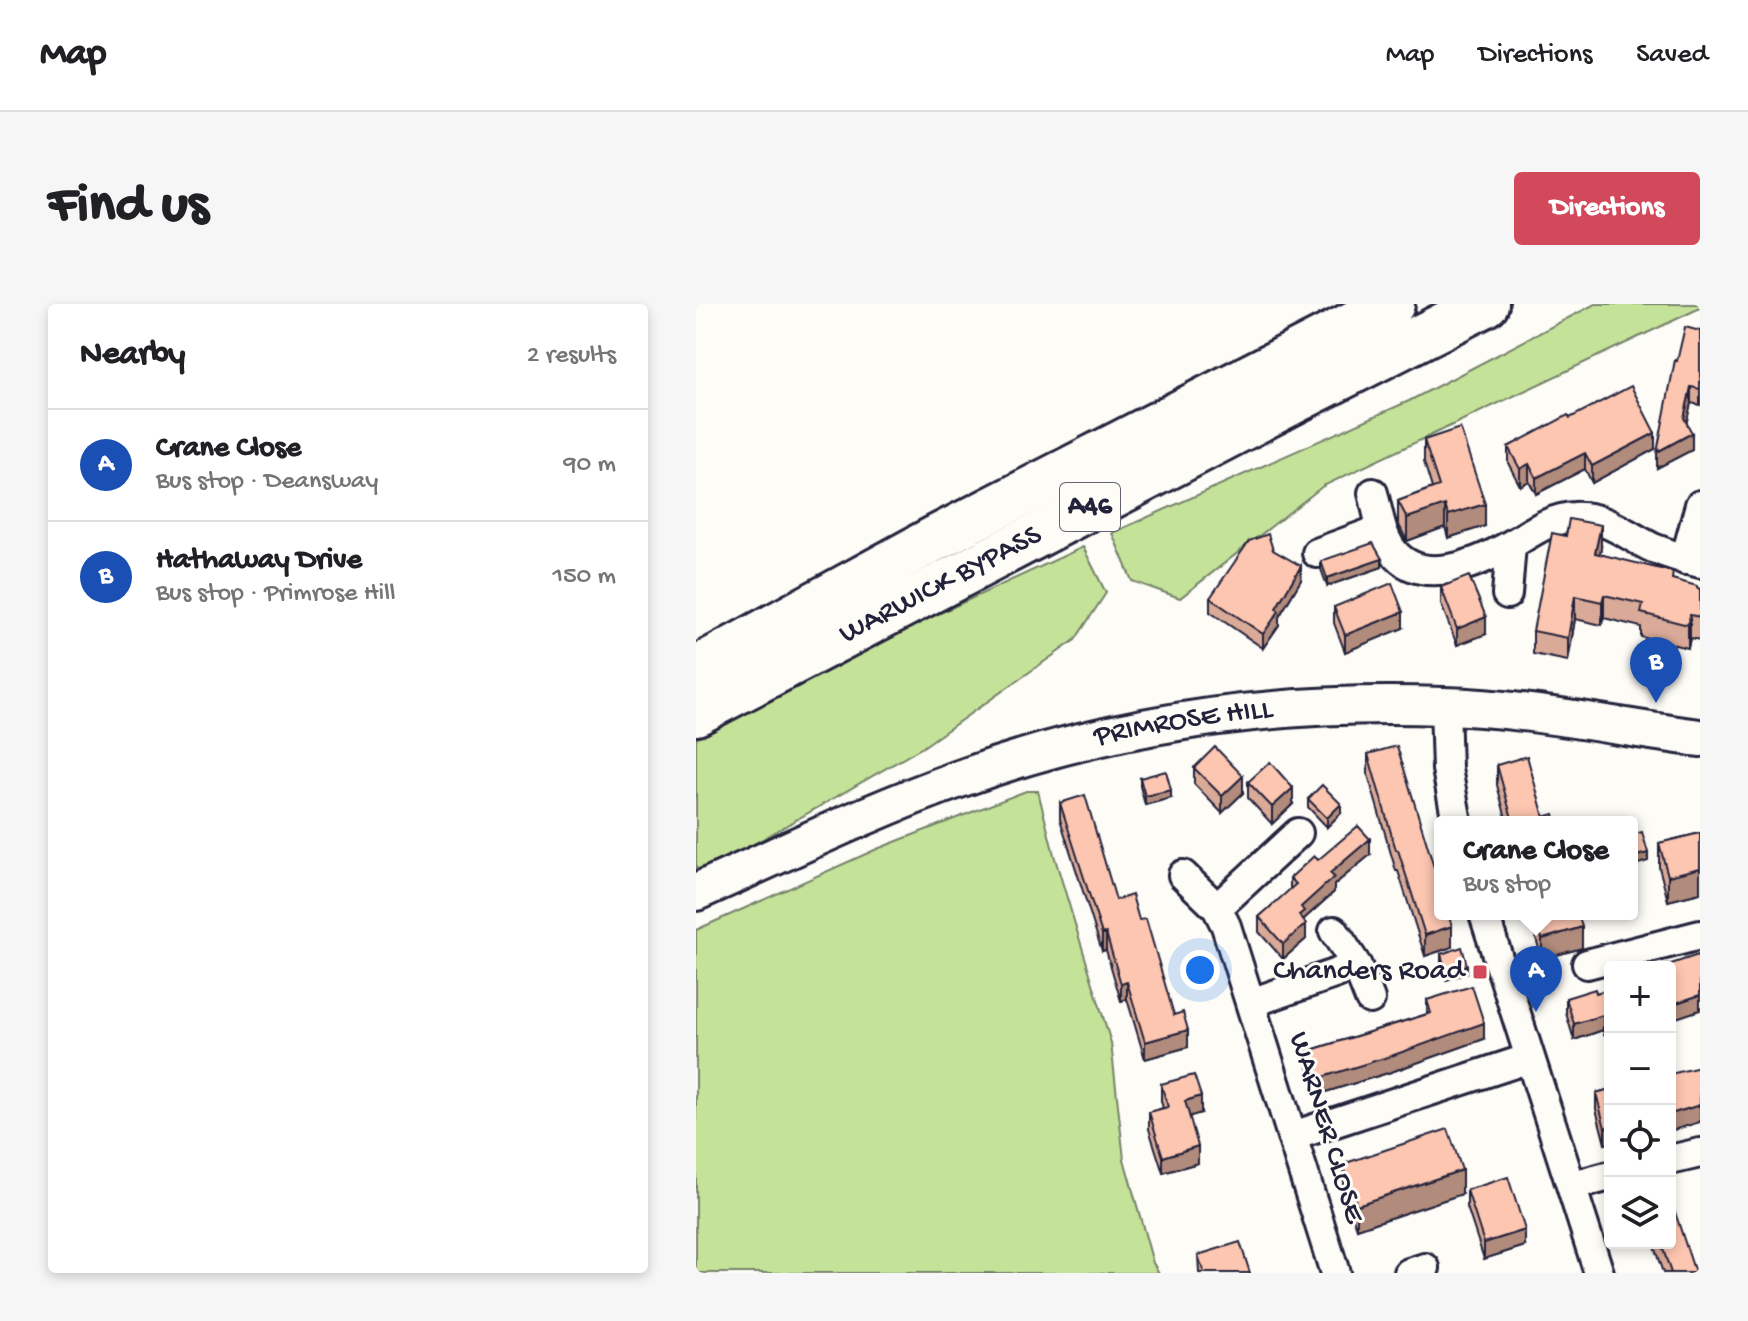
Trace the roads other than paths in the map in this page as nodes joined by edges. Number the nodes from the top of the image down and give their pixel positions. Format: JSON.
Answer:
{"nodes":[{"id":1,"x":1392,"y":304,"type":"edge"},
{"id":2,"x":1486,"y":304,"type":"edge"},
{"id":3,"x":1373,"y":493,"type":"dead end"},
{"id":4,"x":1700,"y":505,"type":"edge"},
{"id":5,"x":1382,"y":529,"type":"junction"},
{"id":6,"x":1511,"y":545,"type":"junction"},
{"id":7,"x":1317,"y":553,"type":"dead end"},
{"id":8,"x":1692,"y":561,"type":"edge"},
{"id":9,"x":1507,"y":594,"type":"dead end"},
{"id":10,"x":696,"y":669,"type":"edge"},
{"id":11,"x":1445,"y":706,"type":"junction"},
{"id":12,"x":696,"y":713,"type":"edge"},
{"id":13,"x":1700,"y":738,"type":"edge"},
{"id":14,"x":1456,"y":816,"type":"edge"},
{"id":15,"x":1298,"y":833,"type":"dead end"},
{"id":16,"x":1183,"y":875,"type":"dead end"},
{"id":17,"x":696,"y":892,"type":"edge"},
{"id":18,"x":1217,"y":908,"type":"junction"},
{"id":19,"x":1486,"y":920,"type":"edge"},
{"id":20,"x":1334,"y":931,"type":"dead end"},
{"id":21,"x":1700,"y":935,"type":"edge"},
{"id":22,"x":1587,"y":964,"type":"dead end"},
{"id":23,"x":1357,"y":966,"type":"junction"},
{"id":24,"x":1370,"y":999,"type":"dead end"},
{"id":25,"x":1251,"y":1003,"type":"junction"},
{"id":26,"x":1530,"y":1058,"type":"junction"},
{"id":27,"x":1293,"y":1136,"type":"junction"},
{"id":28,"x":1700,"y":1153,"type":"edge"},
{"id":29,"x":1676,"y":1159,"type":"edge"},
{"id":30,"x":1606,"y":1177,"type":"edge"},
{"id":31,"x":1572,"y":1186,"type":"junction"},
{"id":32,"x":1335,"y":1273,"type":"edge"},
{"id":33,"x":1599,"y":1273,"type":"edge"}],
"edges":[{"from":1,"to":10,"type":"highway","name":"WARWICK BYPASS","number":"A46"},
{"from":2,"to":12,"type":"highway","name":"WARWICK BYPASS","number":"A46"},
{"from":3,"to":5,"type":"street"},
{"from":4,"to":8,"type":"street"},
{"from":5,"to":6,"type":"street"},
{"from":5,"to":7,"type":"street"},
{"from":6,"to":8,"type":"street"},
{"from":6,"to":9,"type":"street"},
{"from":11,"to":13,"type":"street","name":"PRIMROSE HILL"},
{"from":11,"to":14,"type":"street"},
{"from":11,"to":17,"type":"street","name":"PRIMROSE HILL"},
{"from":15,"to":18,"type":"street"},
{"from":16,"to":18,"type":"street","name":"WARNER CLOSE"},
{"from":18,"to":25,"type":"street","name":"WARNER CLOSE"},
{"from":19,"to":26,"type":"street"},
{"from":20,"to":23,"type":"street"},
{"from":21,"to":22,"type":"street"},
{"from":23,"to":24,"type":"street"},
{"from":23,"to":25,"type":"street","name":"WARNER CLOSE"},
{"from":25,"to":27,"type":"street","name":"WARNER CLOSE"},
{"from":26,"to":27,"type":"street"},
{"from":26,"to":31,"type":"street"},
{"from":27,"to":32,"type":"street","name":"WARNER CLOSE"},
{"from":28,"to":29,"type":"street"},
{"from":30,"to":31,"type":"street"},
{"from":31,"to":33,"type":"street"}]}
